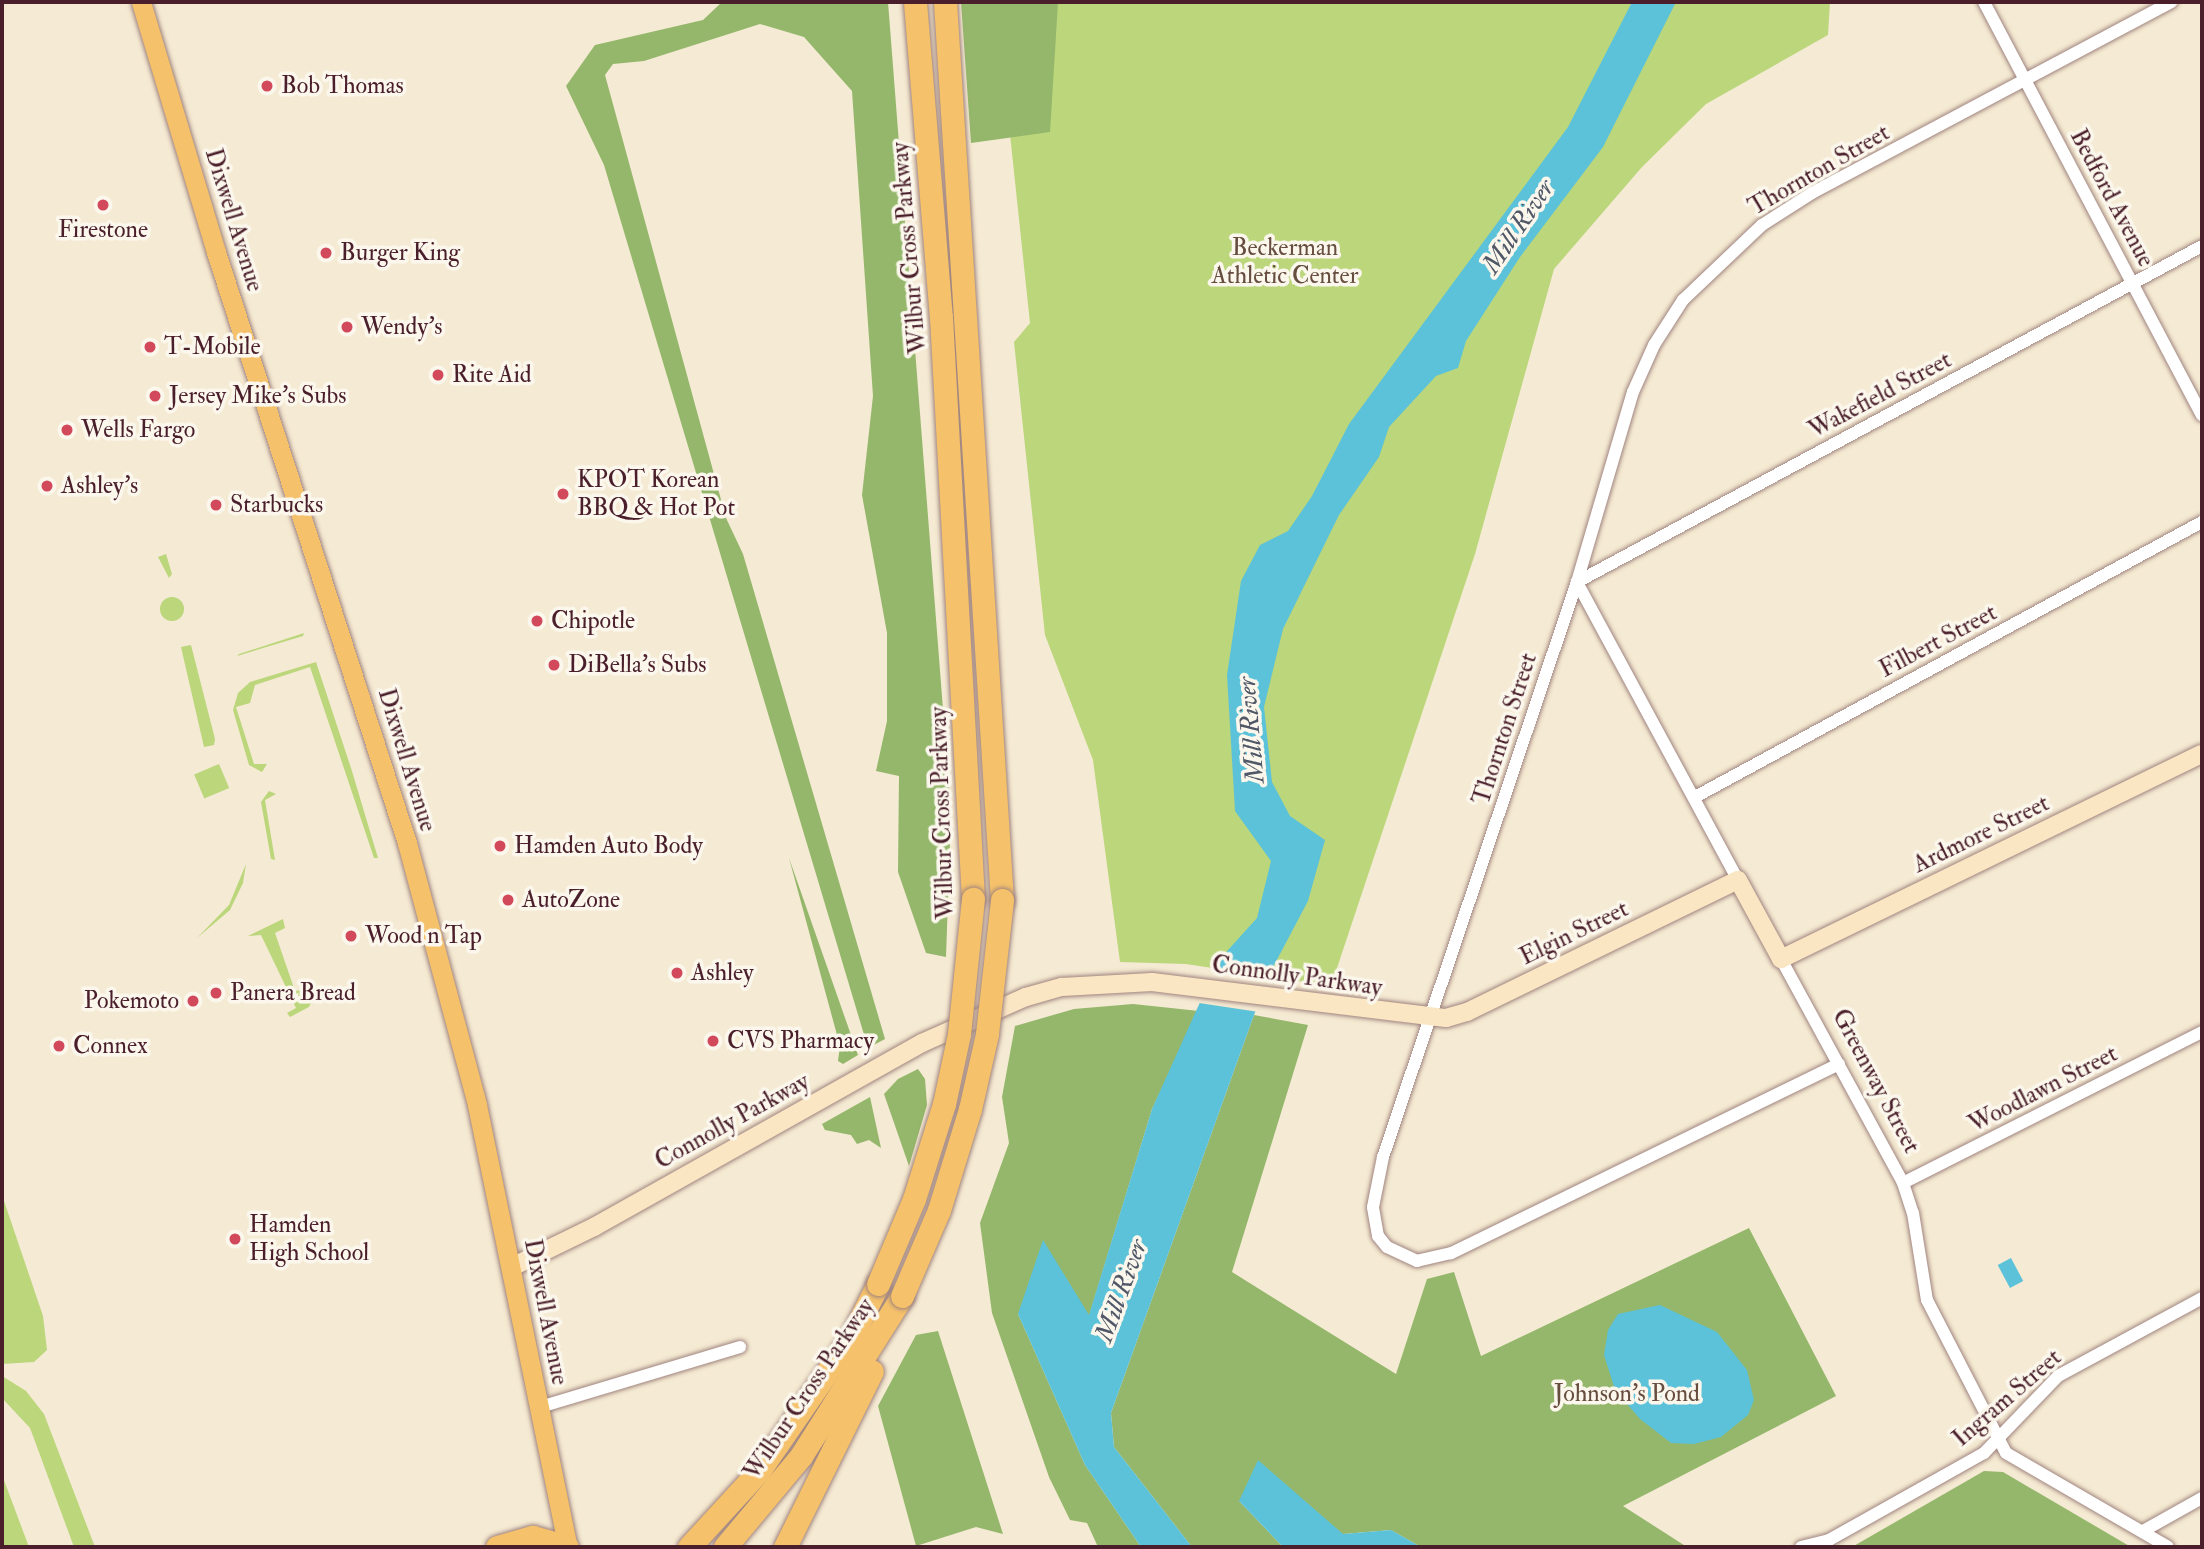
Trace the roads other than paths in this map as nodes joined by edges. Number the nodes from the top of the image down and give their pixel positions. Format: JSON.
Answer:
{"nodes":[{"id":1,"x":141,"y":2,"type":"edge"},
{"id":2,"x":915,"y":2,"type":"edge"},
{"id":3,"x":945,"y":2,"type":"edge"},
{"id":4,"x":1984,"y":2,"type":"edge"},
{"id":5,"x":2171,"y":2,"type":"edge"},
{"id":6,"x":2026,"y":81,"type":"junction"},
{"id":7,"x":2202,"y":246,"type":"edge"},
{"id":8,"x":2133,"y":283,"type":"junction"},
{"id":9,"x":2202,"y":415,"type":"edge"},
{"id":10,"x":2202,"y":522,"type":"edge"},
{"id":11,"x":1577,"y":582,"type":"junction"},
{"id":12,"x":2202,"y":754,"type":"edge"},
{"id":13,"x":1695,"y":797,"type":"junction"},
{"id":14,"x":1738,"y":880,"type":"junction"},
{"id":15,"x":1781,"y":958,"type":"junction"},
{"id":16,"x":1429,"y":1018,"type":"junction"},
{"id":17,"x":2202,"y":1032,"type":"edge"},
{"id":18,"x":1839,"y":1064,"type":"junction"},
{"id":19,"x":1903,"y":1183,"type":"junction"},
{"id":20,"x":512,"y":1266,"type":"junction"},
{"id":21,"x":902,"y":1296,"type":"junction"},
{"id":22,"x":2202,"y":1298,"type":"edge"},
{"id":23,"x":740,"y":1347,"type":"dead end"},
{"id":24,"x":540,"y":1407,"type":"junction"},
{"id":25,"x":1997,"y":1439,"type":"junction"},
{"id":26,"x":2202,"y":1498,"type":"edge"},
{"id":27,"x":2143,"y":1531,"type":"junction"},
{"id":28,"x":497,"y":1547,"type":"edge"},
{"id":29,"x":567,"y":1547,"type":"edge"},
{"id":30,"x":689,"y":1547,"type":"edge"},
{"id":31,"x":724,"y":1547,"type":"edge"},
{"id":32,"x":785,"y":1547,"type":"edge"},
{"id":33,"x":1801,"y":1547,"type":"edge"},
{"id":34,"x":2168,"y":1547,"type":"edge"}],
"edges":[{"from":1,"to":20,"type":"main road","name":"Dixwell Avenue"},
{"from":2,"to":30,"type":"highway","name":"Wilbur Cross Parkway","bridge":true},
{"from":3,"to":21,"type":"highway","name":"Wilbur Cross Parkway","bridge":true},
{"from":4,"to":6,"type":"street","name":"Bedford Avenue"},
{"from":5,"to":6,"type":"street","name":"Thornton Street"},
{"from":6,"to":8,"type":"street","name":"Bedford Avenue"},
{"from":6,"to":11,"type":"street","name":"Thornton Street"},
{"from":7,"to":8,"type":"street","name":"Wakefield Street"},
{"from":8,"to":9,"type":"street","name":"Bedford Avenue"},
{"from":8,"to":11,"type":"street","name":"Wakefield Street"},
{"from":10,"to":13,"type":"street","name":"Filbert Street"},
{"from":11,"to":13,"type":"street","name":"Greenway Street"},
{"from":11,"to":16,"type":"street","name":"Thornton Street"},
{"from":12,"to":15,"type":"main road","name":"Ardmore Street"},
{"from":13,"to":14,"type":"street","name":"Greenway Street"},
{"from":14,"to":15,"type":"main road","name":"Greenway Street"},
{"from":14,"to":16,"type":"main road","name":"Elgin Street"},
{"from":15,"to":18,"type":"street","name":"Greenway Street"},
{"from":16,"to":18,"type":"street","name":"Thornton Street"},
{"from":16,"to":20,"type":"main road","name":"Connolly Parkway"},
{"from":17,"to":19,"type":"street","name":"Woodlawn Street"},
{"from":18,"to":19,"type":"street","name":"Greenway Street"},
{"from":19,"to":25,"type":"street","name":"Greenway Street"},
{"from":20,"to":24,"type":"main road","name":"Dixwell Avenue"},
{"from":21,"to":31,"type":"highway","name":"Wilbur Cross Parkway"},
{"from":21,"to":32,"type":"highway"},
{"from":22,"to":25,"type":"street","name":"Ingram Street"},
{"from":23,"to":24,"type":"street"},
{"from":24,"to":29,"type":"main road","name":"Dixwell Avenue"},
{"from":25,"to":27,"type":"street","name":"Greenway Street"},
{"from":25,"to":33,"type":"street","name":"Ingram Street"},
{"from":26,"to":27,"type":"street"},
{"from":27,"to":34,"type":"street","name":"Greenway Street"},
{"from":28,"to":29,"type":"highway"}]}
